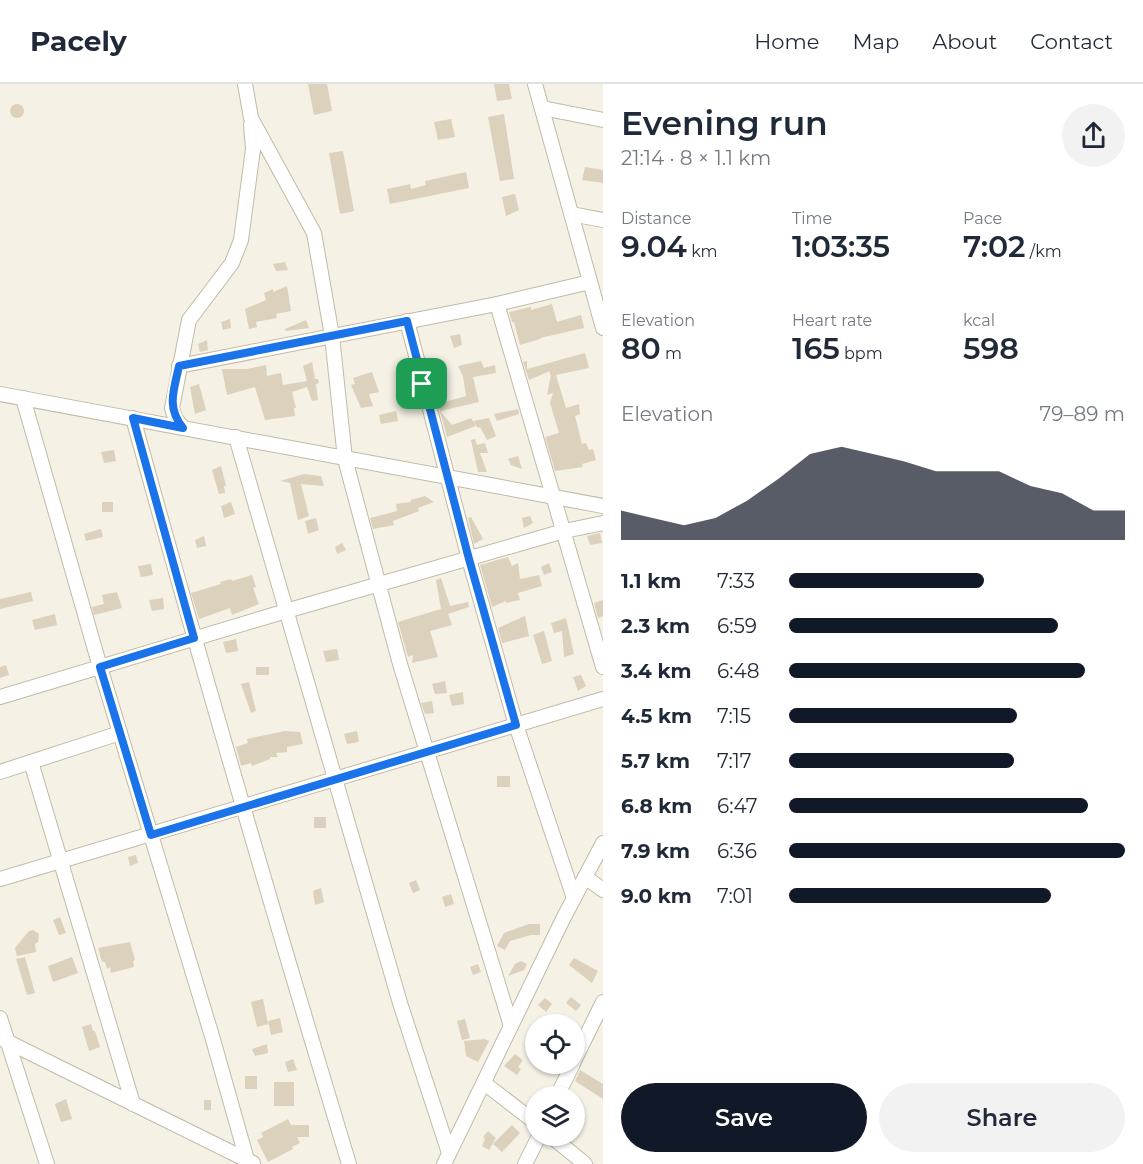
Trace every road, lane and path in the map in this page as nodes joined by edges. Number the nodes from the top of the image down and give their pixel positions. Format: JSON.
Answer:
{"nodes":[{"id":1,"x":245,"y":84,"type":"edge"},
{"id":2,"x":535,"y":84,"type":"edge"},
{"id":3,"x":542,"y":108,"type":"junction"},
{"id":4,"x":251,"y":118,"type":"junction"},
{"id":5,"x":603,"y":120,"type":"edge"},
{"id":6,"x":571,"y":214,"type":"junction"},
{"id":7,"x":603,"y":220,"type":"edge"},
{"id":8,"x":590,"y":282,"type":"junction"},
{"id":9,"x":496,"y":304,"type":"junction"},
{"id":10,"x":407,"y":321,"type":"junction"},
{"id":11,"x":603,"y":327,"type":"edge"},
{"id":12,"x":332,"y":336,"type":"junction"},
{"id":13,"x":179,"y":366,"type":"junction"},
{"id":14,"x":0,"y":394,"type":"edge"},
{"id":15,"x":23,"y":398,"type":"junction"},
{"id":16,"x":133,"y":418,"type":"junction"},
{"id":17,"x":183,"y":428,"type":"junction"},
{"id":18,"x":236,"y":438,"type":"junction"},
{"id":19,"x":345,"y":459,"type":"junction"},
{"id":20,"x":449,"y":477,"type":"junction"},
{"id":21,"x":552,"y":496,"type":"junction"},
{"id":22,"x":603,"y":506,"type":"edge"},
{"id":23,"x":603,"y":523,"type":"edge"},
{"id":24,"x":564,"y":531,"type":"junction"},
{"id":25,"x":469,"y":559,"type":"junction"},
{"id":26,"x":378,"y":584,"type":"junction"},
{"id":27,"x":286,"y":610,"type":"junction"},
{"id":28,"x":194,"y":638,"type":"junction"},
{"id":29,"x":100,"y":667,"type":"junction"},
{"id":30,"x":603,"y":668,"type":"edge"},
{"id":31,"x":0,"y":697,"type":"edge"},
{"id":32,"x":603,"y":699,"type":"edge"},
{"id":33,"x":516,"y":725,"type":"junction"},
{"id":34,"x":120,"y":733,"type":"junction"},
{"id":35,"x":426,"y":752,"type":"junction"},
{"id":36,"x":31,"y":762,"type":"junction"},
{"id":37,"x":0,"y":771,"type":"edge"},
{"id":38,"x":336,"y":780,"type":"junction"},
{"id":39,"x":243,"y":807,"type":"junction"},
{"id":40,"x":151,"y":835,"type":"junction"},
{"id":41,"x":603,"y":843,"type":"edge"},
{"id":42,"x":61,"y":861,"type":"junction"},
{"id":43,"x":585,"y":877,"type":"junction"},
{"id":44,"x":0,"y":879,"type":"edge"},
{"id":45,"x":603,"y":890,"type":"edge"},
{"id":46,"x":574,"y":898,"type":"junction"},
{"id":47,"x":603,"y":1002,"type":"edge"},
{"id":48,"x":0,"y":1018,"type":"edge"},
{"id":49,"x":511,"y":1026,"type":"junction"},
{"id":50,"x":585,"y":1039,"type":"edge"},
{"id":51,"x":4,"y":1040,"type":"edge"},
{"id":52,"x":484,"y":1083,"type":"junction"},
{"id":53,"x":133,"y":1104,"type":"junction"},
{"id":54,"x":525,"y":1115,"type":"edge"},
{"id":55,"x":534,"y":1146,"type":"edge"},
{"id":56,"x":563,"y":1146,"type":"edge"},
{"id":57,"x":447,"y":1159,"type":"edge"},
{"id":58,"x":251,"y":1162,"type":"edge"},
{"id":59,"x":47,"y":1164,"type":"edge"},
{"id":60,"x":349,"y":1164,"type":"edge"},
{"id":61,"x":525,"y":1164,"type":"edge"},
{"id":62,"x":585,"y":1164,"type":"edge"}],
"edges":[{"from":1,"to":4,"type":"street"},
{"from":2,"to":3,"type":"street"},
{"from":3,"to":5,"type":"street"},
{"from":3,"to":6,"type":"street"},
{"from":4,"to":12,"type":"street"},
{"from":4,"to":13,"type":"street"},
{"from":6,"to":7,"type":"street"},
{"from":6,"to":8,"type":"street"},
{"from":8,"to":9,"type":"street"},
{"from":8,"to":11,"type":"street"},
{"from":9,"to":10,"type":"street"},
{"from":9,"to":21,"type":"street"},
{"from":10,"to":12,"type":"street"},
{"from":10,"to":20,"type":"street"},
{"from":12,"to":13,"type":"street"},
{"from":12,"to":19,"type":"street"},
{"from":13,"to":17,"type":"street"},
{"from":14,"to":15,"type":"street"},
{"from":15,"to":16,"type":"street"},
{"from":15,"to":29,"type":"street"},
{"from":16,"to":17,"type":"street"},
{"from":16,"to":28,"type":"street"},
{"from":17,"to":18,"type":"street"},
{"from":18,"to":19,"type":"street"},
{"from":18,"to":27,"type":"street"},
{"from":19,"to":20,"type":"street"},
{"from":19,"to":26,"type":"street"},
{"from":20,"to":21,"type":"street"},
{"from":20,"to":25,"type":"street"},
{"from":21,"to":22,"type":"street"},
{"from":21,"to":24,"type":"street"},
{"from":23,"to":24,"type":"street"},
{"from":24,"to":25,"type":"street"},
{"from":24,"to":30,"type":"street"},
{"from":25,"to":26,"type":"street"},
{"from":25,"to":33,"type":"street"},
{"from":26,"to":27,"type":"street"},
{"from":26,"to":35,"type":"street"},
{"from":27,"to":28,"type":"street"},
{"from":27,"to":38,"type":"street"},
{"from":28,"to":29,"type":"street"},
{"from":28,"to":39,"type":"street"},
{"from":29,"to":31,"type":"street"},
{"from":29,"to":34,"type":"street"},
{"from":32,"to":33,"type":"street"},
{"from":33,"to":35,"type":"street"},
{"from":33,"to":46,"type":"street"},
{"from":34,"to":36,"type":"street"},
{"from":34,"to":40,"type":"street"},
{"from":35,"to":38,"type":"street"},
{"from":35,"to":49,"type":"street"},
{"from":36,"to":37,"type":"street"},
{"from":36,"to":42,"type":"street"},
{"from":38,"to":39,"type":"street"},
{"from":38,"to":57,"type":"street"},
{"from":39,"to":40,"type":"street"},
{"from":39,"to":60,"type":"street"},
{"from":40,"to":42,"type":"street"},
{"from":40,"to":58,"type":"street"},
{"from":41,"to":43,"type":"street"},
{"from":42,"to":44,"type":"street"},
{"from":42,"to":53,"type":"street"},
{"from":43,"to":45,"type":"street"},
{"from":43,"to":46,"type":"street"},
{"from":46,"to":49,"type":"street"},
{"from":47,"to":50,"type":"street"},
{"from":48,"to":51,"type":"street"},
{"from":49,"to":52,"type":"street"},
{"from":51,"to":53,"type":"street"},
{"from":51,"to":59,"type":"street"},
{"from":52,"to":54,"type":"street"},
{"from":52,"to":57,"type":"street"},
{"from":53,"to":58,"type":"street"},
{"from":55,"to":61,"type":"street"},
{"from":56,"to":62,"type":"street"}]}
